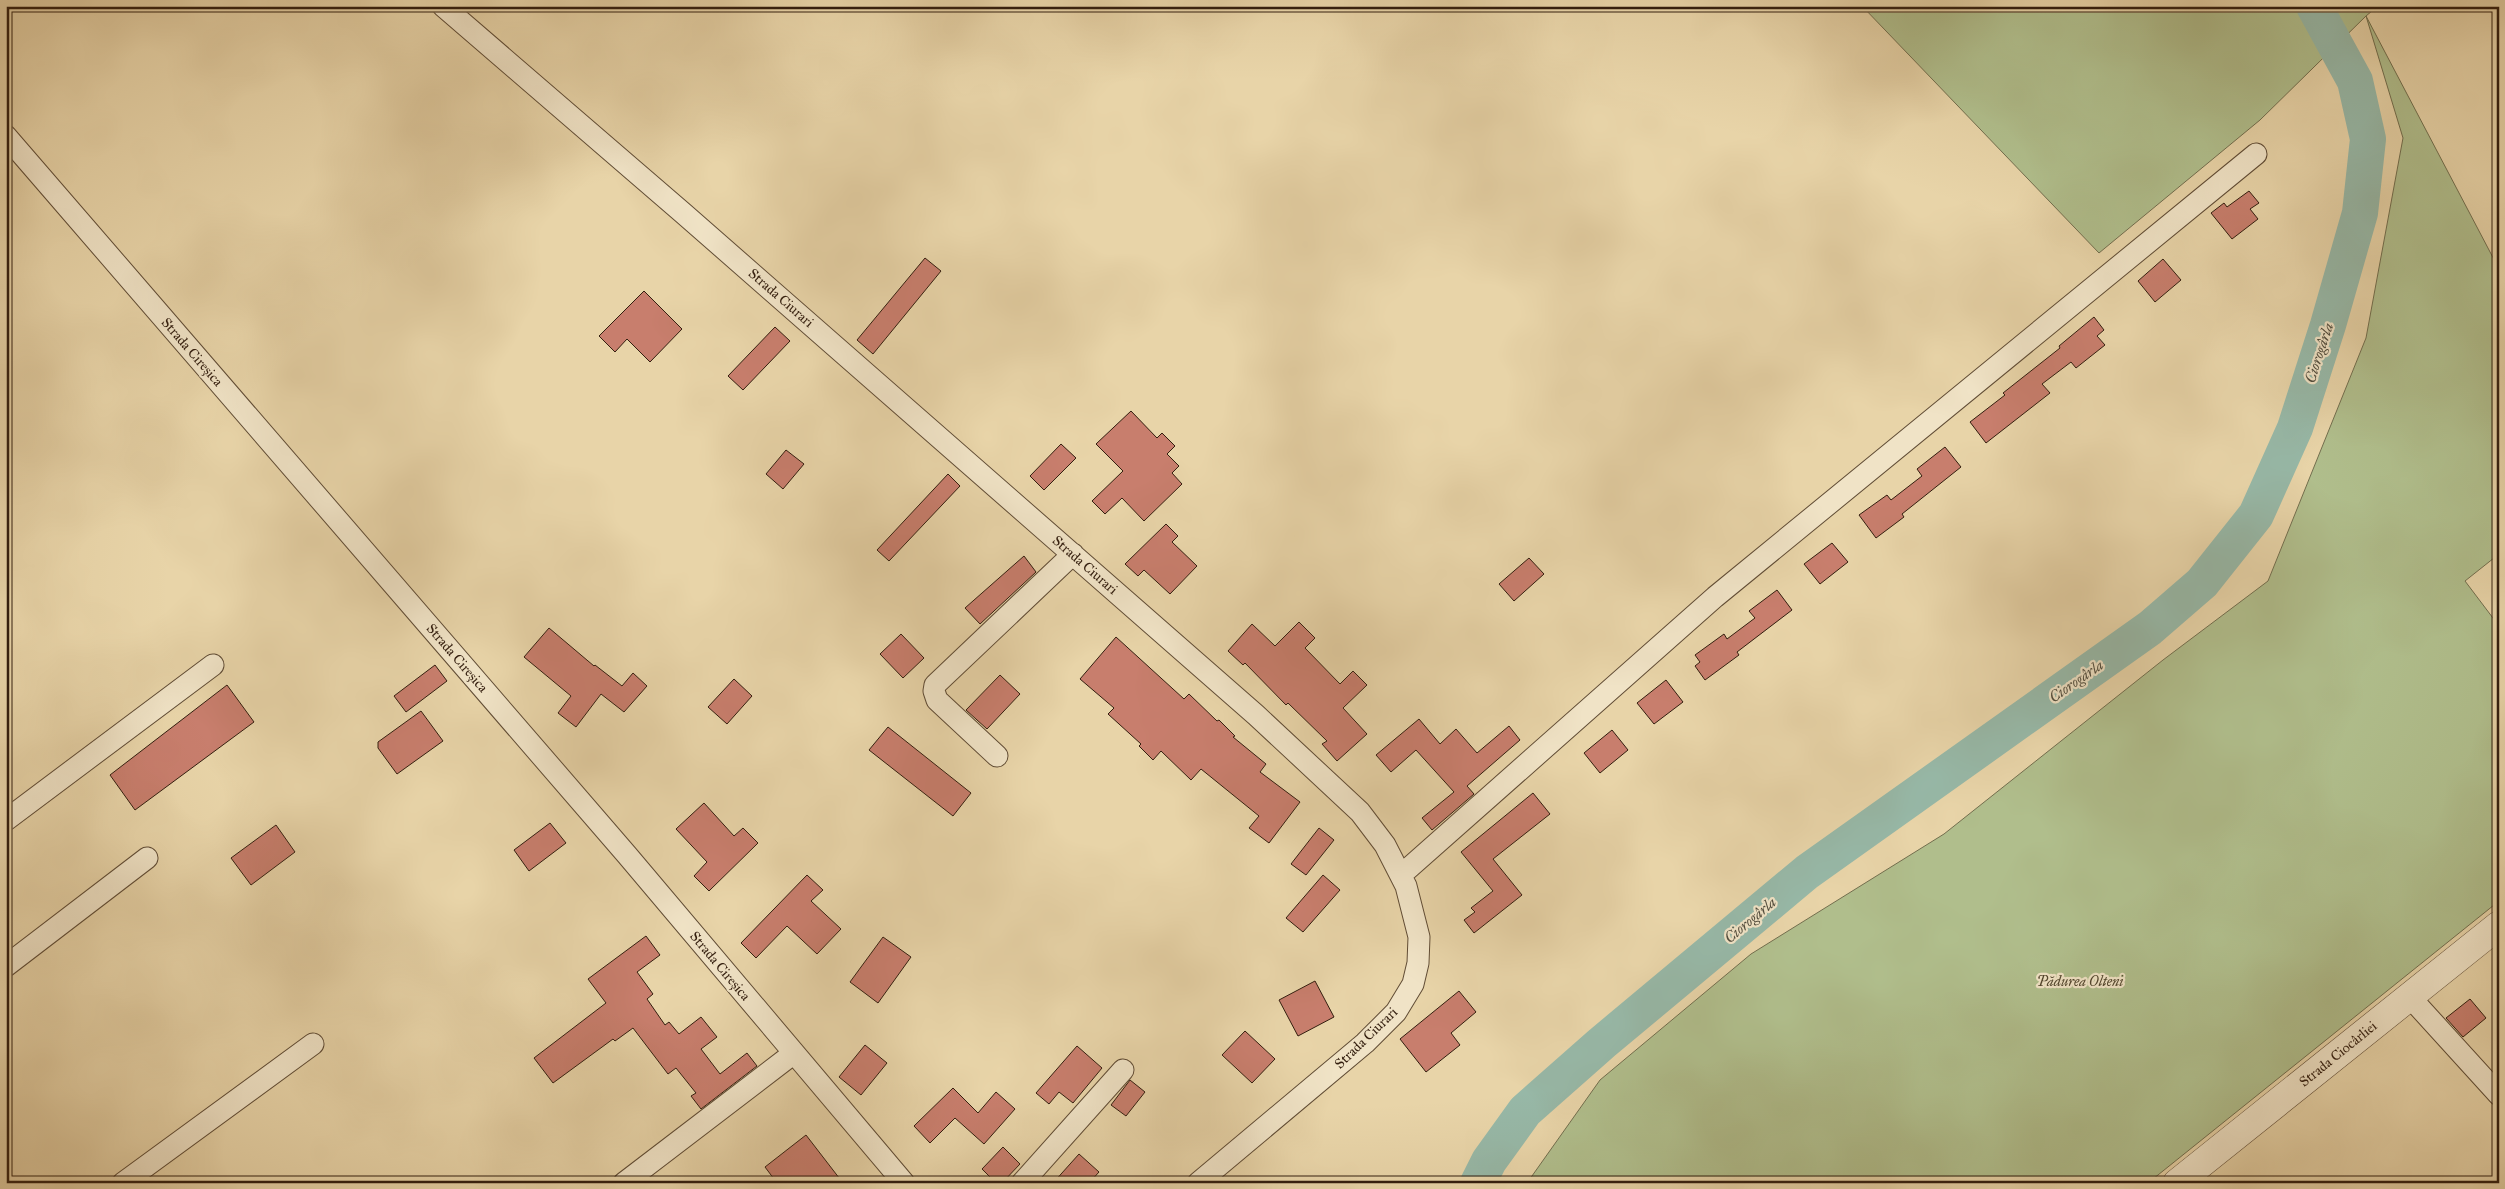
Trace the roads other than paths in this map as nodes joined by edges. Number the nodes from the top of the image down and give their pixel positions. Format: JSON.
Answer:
{"nodes":[{"id":1,"x":443,"y":6,"type":"edge"},
{"id":2,"x":6,"y":136,"type":"edge"},
{"id":3,"x":2256,"y":154,"type":"dead end"},
{"id":4,"x":1072,"y":554,"type":"junction"},
{"id":5,"x":213,"y":665,"type":"dead end"},
{"id":6,"x":997,"y":756,"type":"dead end"},
{"id":7,"x":6,"y":820,"type":"edge"},
{"id":8,"x":147,"y":858,"type":"dead end"},
{"id":9,"x":1401,"y":874,"type":"junction"},
{"id":10,"x":2499,"y":925,"type":"edge"},
{"id":11,"x":6,"y":966,"type":"edge"},
{"id":12,"x":2410,"y":996,"type":"junction"},
{"id":13,"x":313,"y":1044,"type":"dead end"},
{"id":14,"x":794,"y":1053,"type":"junction"},
{"id":15,"x":1123,"y":1070,"type":"dead end"},
{"id":16,"x":2499,"y":1095,"type":"edge"},
{"id":17,"x":2180,"y":1182,"type":"edge"},
{"id":18,"x":123,"y":1183,"type":"edge"},
{"id":19,"x":624,"y":1183,"type":"edge"},
{"id":20,"x":904,"y":1183,"type":"edge"},
{"id":21,"x":1022,"y":1183,"type":"edge"},
{"id":22,"x":1198,"y":1183,"type":"edge"}],
"edges":[{"from":1,"to":4,"type":"street","name":"Strada Ciurari"},
{"from":2,"to":14,"type":"street","name":"Strada Cireșica"},
{"from":3,"to":9,"type":"street"},
{"from":4,"to":6,"type":"street"},
{"from":4,"to":9,"type":"street","name":"Strada Ciurari"},
{"from":5,"to":7,"type":"street"},
{"from":8,"to":11,"type":"street"},
{"from":9,"to":22,"type":"street","name":"Strada Ciurari"},
{"from":10,"to":12,"type":"street","name":"Strada Ciocârliei"},
{"from":12,"to":16,"type":"street"},
{"from":12,"to":17,"type":"street","name":"Strada Ciocârliei"},
{"from":13,"to":18,"type":"street"},
{"from":14,"to":19,"type":"street"},
{"from":14,"to":20,"type":"street","name":"Strada Cireșica"},
{"from":15,"to":21,"type":"street"}]}
